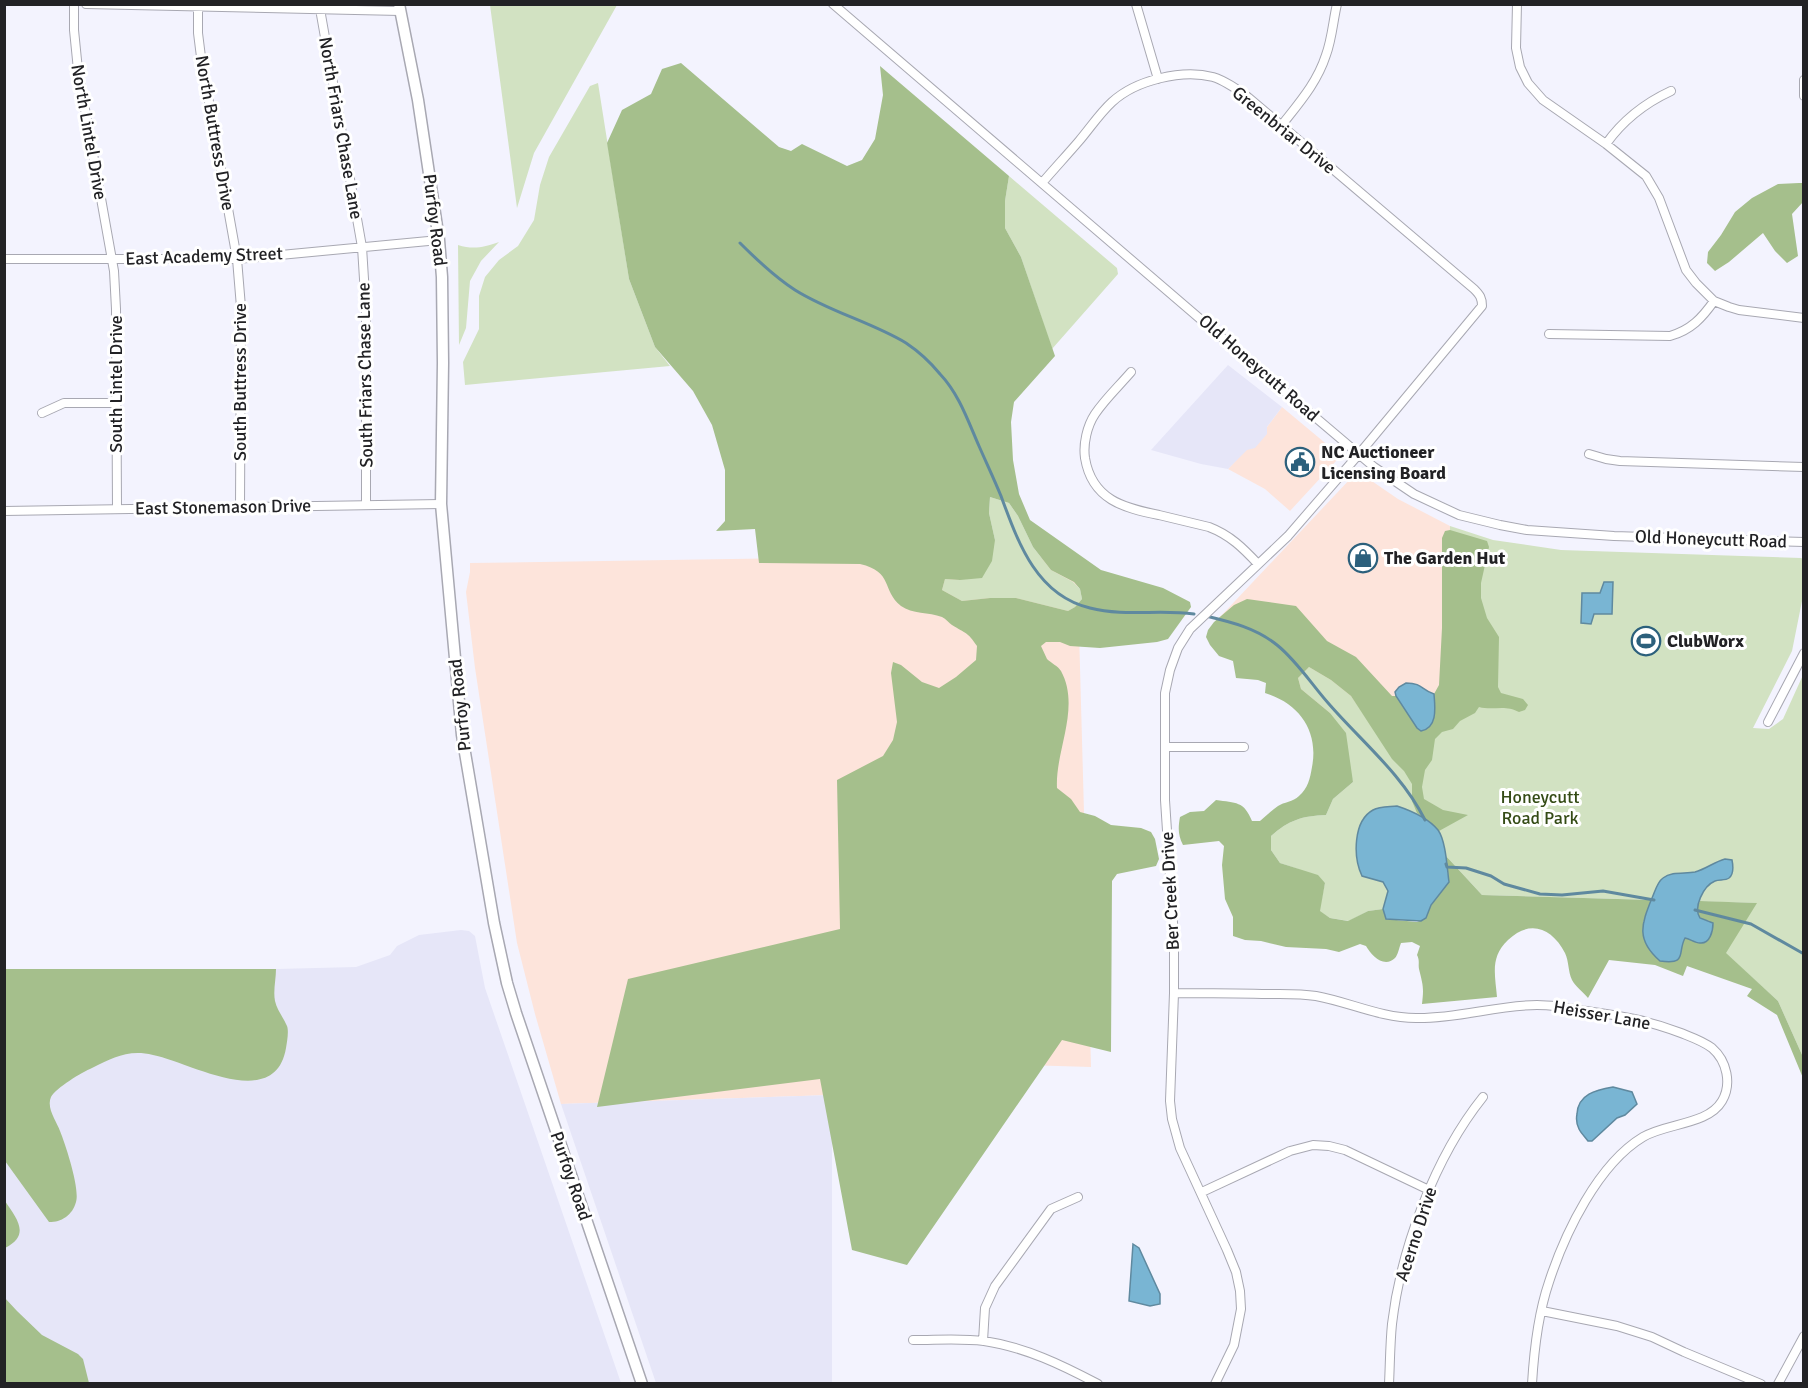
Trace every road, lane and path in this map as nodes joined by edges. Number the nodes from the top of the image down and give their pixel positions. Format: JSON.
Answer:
{"nodes":[{"id":1,"x":74,"y":4,"type":"edge"},
{"id":2,"x":86,"y":4,"type":"edge"},
{"id":3,"x":833,"y":4,"type":"edge"},
{"id":4,"x":1136,"y":4,"type":"edge"},
{"id":5,"x":1338,"y":4,"type":"edge"},
{"id":6,"x":1517,"y":4,"type":"edge"},
{"id":7,"x":198,"y":7,"type":"junction"},
{"id":8,"x":399,"y":8,"type":"edge"},
{"id":9,"x":320,"y":9,"type":"junction"},
{"id":10,"x":1158,"y":79,"type":"junction"},
{"id":11,"x":1803,"y":80,"type":"edge"},
{"id":12,"x":1671,"y":91,"type":"dead end"},
{"id":13,"x":1803,"y":96,"type":"edge"},
{"id":14,"x":1281,"y":126,"type":"junction"},
{"id":15,"x":1606,"y":144,"type":"junction"},
{"id":16,"x":1042,"y":183,"type":"junction"},
{"id":17,"x":439,"y":240,"type":"junction"},
{"id":18,"x":362,"y":247,"type":"junction"},
{"id":19,"x":4,"y":259,"type":"edge"},
{"id":20,"x":112,"y":259,"type":"junction"},
{"id":21,"x":237,"y":259,"type":"junction"},
{"id":22,"x":1714,"y":301,"type":"junction"},
{"id":23,"x":1482,"y":306,"type":"joint"},
{"id":24,"x":1803,"y":318,"type":"edge"},
{"id":25,"x":1549,"y":334,"type":"dead end"},
{"id":26,"x":1131,"y":372,"type":"dead end"},
{"id":27,"x":117,"y":403,"type":"junction"},
{"id":28,"x":42,"y":413,"type":"dead end"},
{"id":29,"x":1359,"y":454,"type":"junction"},
{"id":30,"x":1589,"y":454,"type":"dead end"},
{"id":31,"x":1803,"y":467,"type":"edge"},
{"id":32,"x":366,"y":504,"type":"junction"},
{"id":33,"x":441,"y":504,"type":"junction"},
{"id":34,"x":240,"y":506,"type":"junction"},
{"id":35,"x":117,"y":509,"type":"junction"},
{"id":36,"x":4,"y":511,"type":"edge"},
{"id":37,"x":1803,"y":542,"type":"edge"},
{"id":38,"x":1258,"y":564,"type":"junction"},
{"id":39,"x":1803,"y":653,"type":"edge"},
{"id":40,"x":1768,"y":722,"type":"dead end"},
{"id":41,"x":1165,"y":747,"type":"junction"},
{"id":42,"x":1244,"y":747,"type":"dead end"},
{"id":43,"x":1174,"y":993,"type":"junction"},
{"id":44,"x":1483,"y":1098,"type":"dead end"},
{"id":45,"x":1429,"y":1190,"type":"junction"},
{"id":46,"x":1202,"y":1192,"type":"junction"},
{"id":47,"x":1078,"y":1197,"type":"dead end"},
{"id":48,"x":1542,"y":1311,"type":"junction"},
{"id":49,"x":1803,"y":1336,"type":"edge"},
{"id":50,"x":914,"y":1340,"type":"dead end"},
{"id":51,"x":983,"y":1341,"type":"junction"},
{"id":52,"x":642,"y":1383,"type":"edge"},
{"id":53,"x":1098,"y":1383,"type":"edge"},
{"id":54,"x":1215,"y":1383,"type":"edge"},
{"id":55,"x":1389,"y":1383,"type":"edge"},
{"id":56,"x":1532,"y":1383,"type":"edge"},
{"id":57,"x":1761,"y":1383,"type":"edge"},
{"id":58,"x":1778,"y":1383,"type":"edge"}],
"edges":[{"from":1,"to":20,"type":"street","name":"North Lintel Drive"},
{"from":2,"to":7,"type":"street"},
{"from":3,"to":16,"type":"street","name":"Old Honeycutt Road"},
{"from":4,"to":10,"type":"street"},
{"from":5,"to":14,"type":"street"},
{"from":6,"to":15,"type":"street"},
{"from":7,"to":9,"type":"street"},
{"from":7,"to":21,"type":"street","name":"North Buttress Drive"},
{"from":8,"to":9,"type":"street"},
{"from":8,"to":17,"type":"street","name":"Purfoy Road"},
{"from":9,"to":18,"type":"street","name":"North Friars Chase Lane"},
{"from":10,"to":14,"type":"street","name":"Greenbriar Drive"},
{"from":10,"to":16,"type":"street","name":"Greenbriar Drive"},
{"from":11,"to":13,"type":"street"},
{"from":12,"to":15,"type":"street"},
{"from":14,"to":23,"type":"street","name":"Greenbriar Drive"},
{"from":15,"to":22,"type":"street"},
{"from":16,"to":29,"type":"street","name":"Old Honeycutt Road"},
{"from":17,"to":18,"type":"street","name":"East Academy Street"},
{"from":17,"to":33,"type":"street","name":"Purfoy Road"},
{"from":18,"to":21,"type":"street","name":"East Academy Street"},
{"from":18,"to":32,"type":"street","name":"South Friars Chase Lane"},
{"from":19,"to":20,"type":"street","name":"East Academy Street"},
{"from":20,"to":21,"type":"street","name":"East Academy Street"},
{"from":20,"to":27,"type":"street","name":"South Lintel Drive"},
{"from":21,"to":34,"type":"street","name":"South Buttress Drive"},
{"from":22,"to":24,"type":"street"},
{"from":22,"to":25,"type":"street"},
{"from":23,"to":29,"type":"street","name":"Ber Creek Drive"},
{"from":26,"to":38,"type":"street"},
{"from":27,"to":28,"type":"street"},
{"from":27,"to":35,"type":"street","name":"South Lintel Drive"},
{"from":29,"to":37,"type":"street","name":"Old Honeycutt Road"},
{"from":29,"to":38,"type":"street","name":"Ber Creek Drive"},
{"from":30,"to":31,"type":"street"},
{"from":32,"to":33,"type":"street","name":"East Stonemason Drive"},
{"from":32,"to":34,"type":"street","name":"East Stonemason Drive"},
{"from":33,"to":52,"type":"street","name":"Purfoy Road"},
{"from":34,"to":35,"type":"street","name":"East Stonemason Drive"},
{"from":35,"to":36,"type":"street","name":"East Stonemason Drive"},
{"from":38,"to":41,"type":"street","name":"Ber Creek Drive"},
{"from":39,"to":40,"type":"street"},
{"from":41,"to":42,"type":"street"},
{"from":41,"to":43,"type":"street","name":"Ber Creek Drive"},
{"from":43,"to":46,"type":"street","name":"Ber Creek Drive"},
{"from":43,"to":48,"type":"street","name":"Heisser Lane"},
{"from":44,"to":45,"type":"street","name":"Acerno Drive"},
{"from":45,"to":46,"type":"street"},
{"from":45,"to":55,"type":"street","name":"Acerno Drive"},
{"from":46,"to":54,"type":"street","name":"Ber Creek Drive"},
{"from":47,"to":51,"type":"street"},
{"from":48,"to":56,"type":"street","name":"Heisser Lane"},
{"from":48,"to":57,"type":"street"},
{"from":49,"to":58,"type":"street"},
{"from":50,"to":51,"type":"street"},
{"from":51,"to":53,"type":"street"}]}
